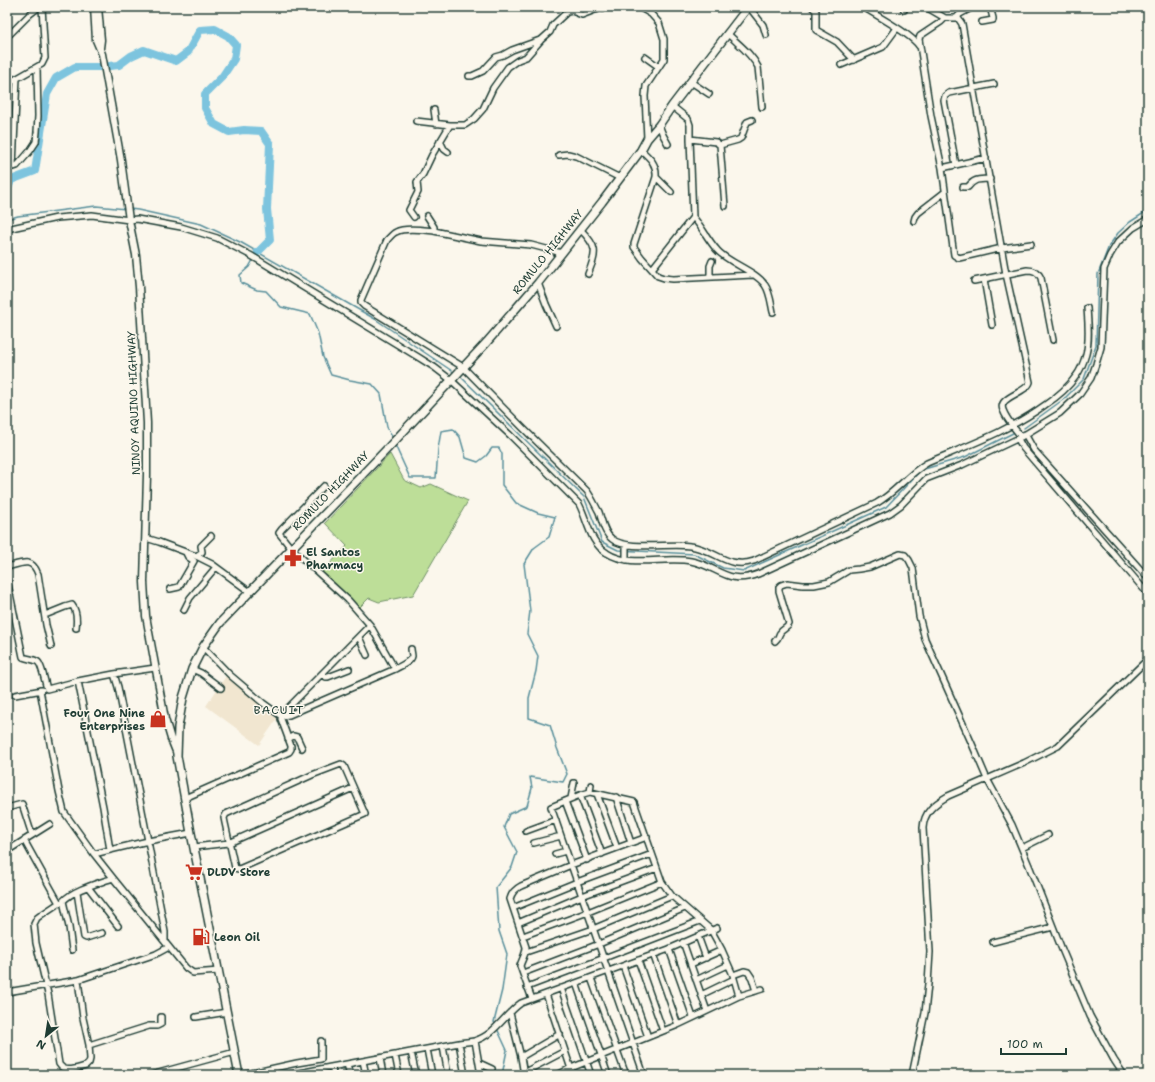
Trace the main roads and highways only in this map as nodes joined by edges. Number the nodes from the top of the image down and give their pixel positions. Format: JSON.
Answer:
{"nodes":[{"id":1,"x":94,"y":7,"type":"edge"},
{"id":2,"x":98,"y":7,"type":"edge"},
{"id":3,"x":748,"y":7,"type":"edge"},
{"id":4,"x":101,"y":51,"type":"junction"},
{"id":5,"x":177,"y":756,"type":"junction"},
{"id":6,"x":241,"y":1075,"type":"edge"}],
"edges":[{"from":1,"to":4,"type":"main road","name":"NINOY AQUINO HIGHWAY"},
{"from":2,"to":4,"type":"main road","name":"NINOY AQUINO HIGHWAY"},
{"from":3,"to":5,"type":"highway","name":"ROMULO HIGHWAY"},
{"from":4,"to":5,"type":"main road","name":"NINOY AQUINO HIGHWAY"},
{"from":5,"to":6,"type":"highway","name":"ROMULO HIGHWAY"}]}
